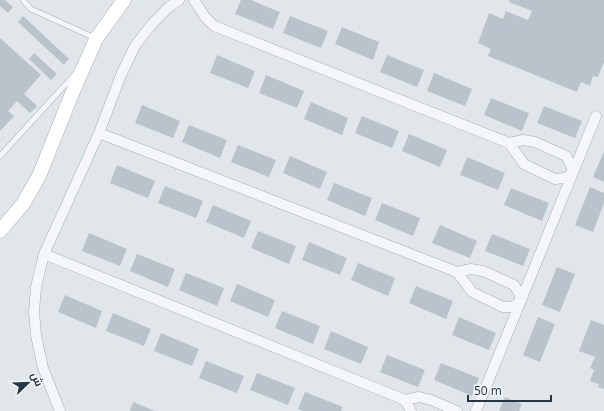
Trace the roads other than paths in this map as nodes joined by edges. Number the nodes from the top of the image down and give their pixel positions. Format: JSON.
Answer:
{"nodes":[{"id":1,"x":23,"y":0,"type":"edge"},
{"id":2,"x":124,"y":0,"type":"edge"},
{"id":3,"x":179,"y":0,"type":"edge"},
{"id":4,"x":194,"y":0,"type":"edge"},
{"id":5,"x":96,"y":39,"type":"junction"},
{"id":6,"x":85,"y":63,"type":"junction"},
{"id":7,"x":596,"y":116,"type":"dead end"},
{"id":8,"x":99,"y":133,"type":"junction"},
{"id":9,"x":509,"y":143,"type":"junction"},
{"id":10,"x":0,"y":156,"type":"edge"},
{"id":11,"x":573,"y":173,"type":"junction"},
{"id":12,"x":0,"y":231,"type":"edge"},
{"id":13,"x":44,"y":254,"type":"junction"},
{"id":14,"x":457,"y":272,"type":"junction"},
{"id":15,"x":521,"y":301,"type":"junction"},
{"id":16,"x":405,"y":400,"type":"junction"},
{"id":17,"x":60,"y":411,"type":"edge"},
{"id":18,"x":412,"y":411,"type":"edge"},
{"id":19,"x":456,"y":411,"type":"edge"},
{"id":20,"x":476,"y":411,"type":"edge"}],
"edges":[{"from":1,"to":5,"type":"lane"},
{"from":2,"to":5,"type":"main road"},
{"from":3,"to":8,"type":"street"},
{"from":4,"to":9,"type":"street"},
{"from":5,"to":6,"type":"main road"},
{"from":6,"to":10,"type":"lane"},
{"from":6,"to":12,"type":"main road"},
{"from":7,"to":11,"type":"street"},
{"from":8,"to":13,"type":"street"},
{"from":8,"to":14,"type":"street"},
{"from":9,"to":11,"type":"street"},
{"from":9,"to":11,"type":"street"},
{"from":11,"to":15,"type":"street"},
{"from":13,"to":16,"type":"street"},
{"from":13,"to":17,"type":"street"},
{"from":14,"to":15,"type":"street"},
{"from":14,"to":15,"type":"street"},
{"from":15,"to":20,"type":"street"},
{"from":16,"to":18,"type":"street"},
{"from":16,"to":19,"type":"street"}]}
